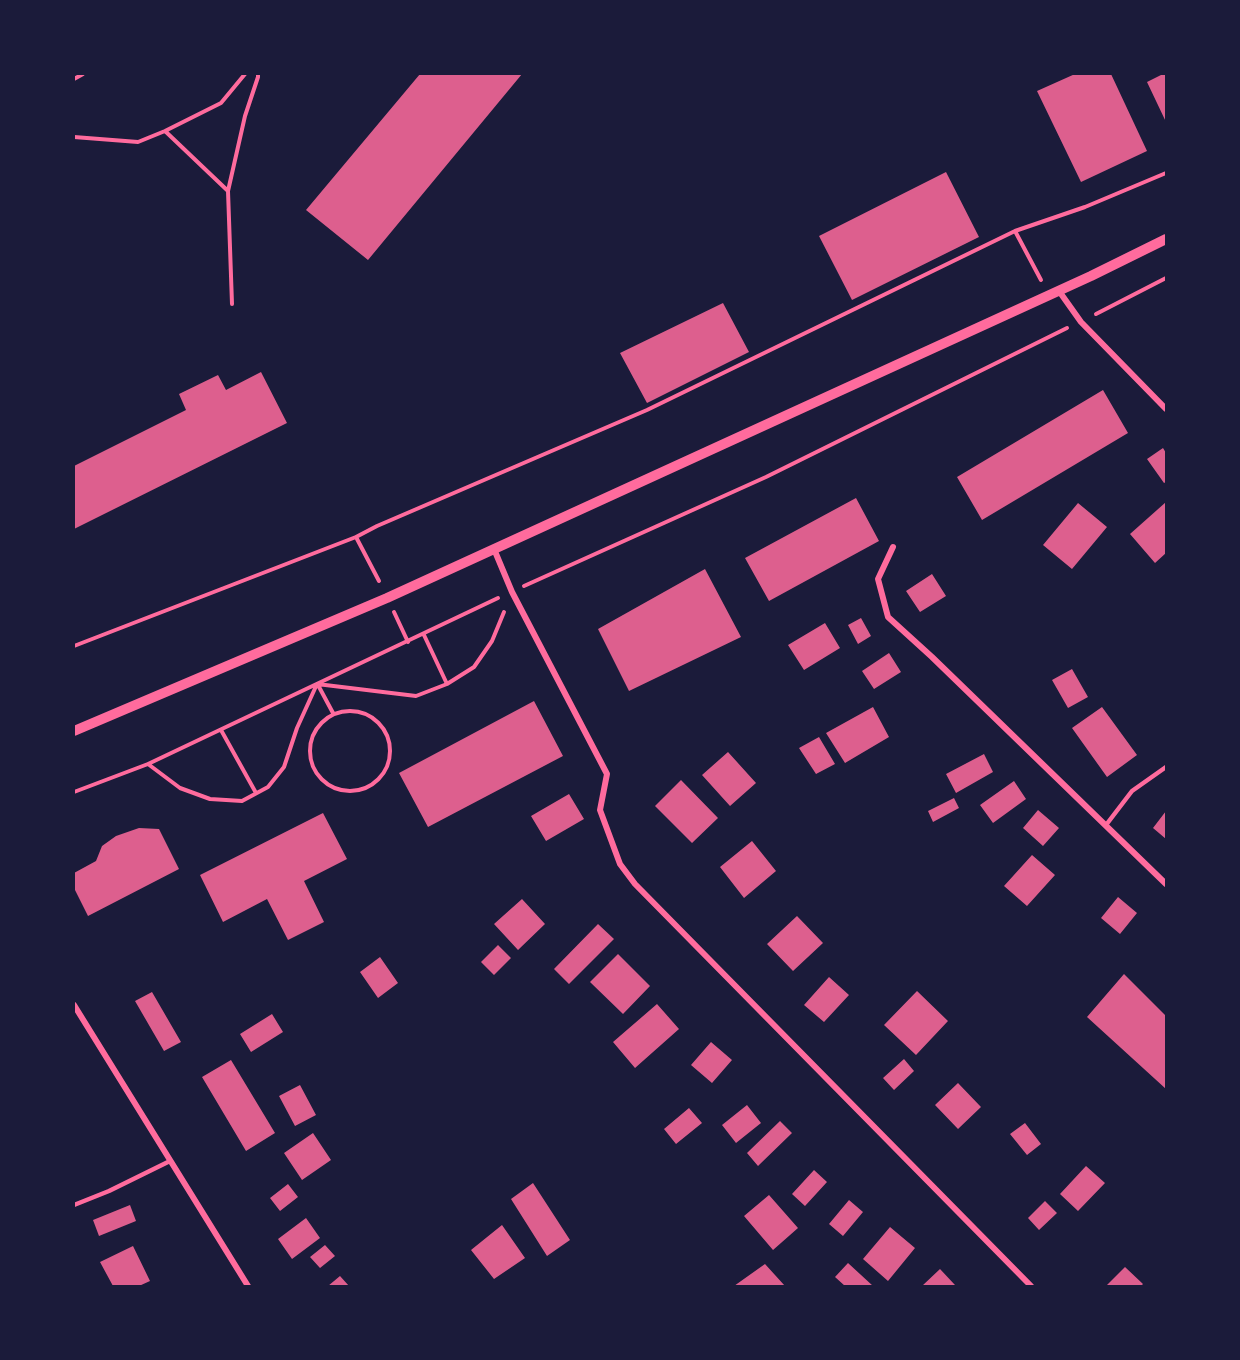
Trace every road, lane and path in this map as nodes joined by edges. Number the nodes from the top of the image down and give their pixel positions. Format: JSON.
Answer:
{"nodes":[{"id":1,"x":83,"y":74,"type":"edge"},
{"id":2,"x":245,"y":74,"type":"edge"},
{"id":3,"x":258,"y":74,"type":"edge"},
{"id":4,"x":74,"y":80,"type":"edge"},
{"id":5,"x":165,"y":131,"type":"junction"},
{"id":6,"x":74,"y":137,"type":"edge"},
{"id":7,"x":1167,"y":173,"type":"edge"},
{"id":8,"x":228,"y":191,"type":"junction"},
{"id":9,"x":1167,"y":239,"type":"edge"},
{"id":10,"x":1167,"y":278,"type":"edge"},
{"id":11,"x":1059,"y":291,"type":"junction"},
{"id":12,"x":232,"y":304,"type":"dead end"},
{"id":13,"x":1081,"y":322,"type":"junction"},
{"id":14,"x":1167,"y":409,"type":"edge"},
{"id":15,"x":893,"y":547,"type":"dead end"},
{"id":16,"x":494,"y":549,"type":"junction"},
{"id":17,"x":512,"y":592,"type":"junction"},
{"id":18,"x":424,"y":635,"type":"junction"},
{"id":19,"x":74,"y":646,"type":"edge"},
{"id":20,"x":317,"y":684,"type":"junction"},
{"id":21,"x":447,"y":684,"type":"junction"},
{"id":22,"x":333,"y":713,"type":"junction"},
{"id":23,"x":221,"y":730,"type":"junction"},
{"id":24,"x":74,"y":731,"type":"edge"},
{"id":25,"x":148,"y":764,"type":"junction"},
{"id":26,"x":1167,"y":767,"type":"edge"},
{"id":27,"x":74,"y":792,"type":"edge"},
{"id":28,"x":256,"y":793,"type":"junction"},
{"id":29,"x":1106,"y":825,"type":"junction"},
{"id":30,"x":1167,"y":884,"type":"edge"},
{"id":31,"x":74,"y":1005,"type":"edge"},
{"id":32,"x":170,"y":1161,"type":"junction"},
{"id":33,"x":74,"y":1206,"type":"edge"},
{"id":34,"x":248,"y":1287,"type":"edge"},
{"id":35,"x":1031,"y":1287,"type":"edge"}],
"edges":[{"from":1,"to":4,"type":"path"},
{"from":2,"to":5,"type":"path"},
{"from":3,"to":8,"type":"path"},
{"from":5,"to":6,"type":"path"},
{"from":5,"to":8,"type":"path"},
{"from":7,"to":19,"type":"path"},
{"from":8,"to":12,"type":"path"},
{"from":9,"to":11,"type":"street"},
{"from":10,"to":13,"type":"path"},
{"from":11,"to":13,"type":"street"},
{"from":11,"to":16,"type":"street"},
{"from":13,"to":14,"type":"street"},
{"from":13,"to":17,"type":"path"},
{"from":15,"to":29,"type":"street"},
{"from":16,"to":17,"type":"street"},
{"from":16,"to":24,"type":"street"},
{"from":17,"to":18,"type":"path"},
{"from":17,"to":21,"type":"path"},
{"from":17,"to":35,"type":"street"},
{"from":18,"to":20,"type":"path"},
{"from":18,"to":21,"type":"path"},
{"from":20,"to":21,"type":"path"},
{"from":20,"to":22,"type":"path"},
{"from":20,"to":23,"type":"path"},
{"from":20,"to":28,"type":"path"},
{"from":22,"to":22,"type":"path"},
{"from":23,"to":25,"type":"path"},
{"from":23,"to":28,"type":"path"},
{"from":25,"to":27,"type":"path"},
{"from":25,"to":28,"type":"path"},
{"from":26,"to":29,"type":"lane"},
{"from":29,"to":30,"type":"street"},
{"from":31,"to":32,"type":"street"},
{"from":32,"to":33,"type":"lane"},
{"from":32,"to":34,"type":"street"}]}
